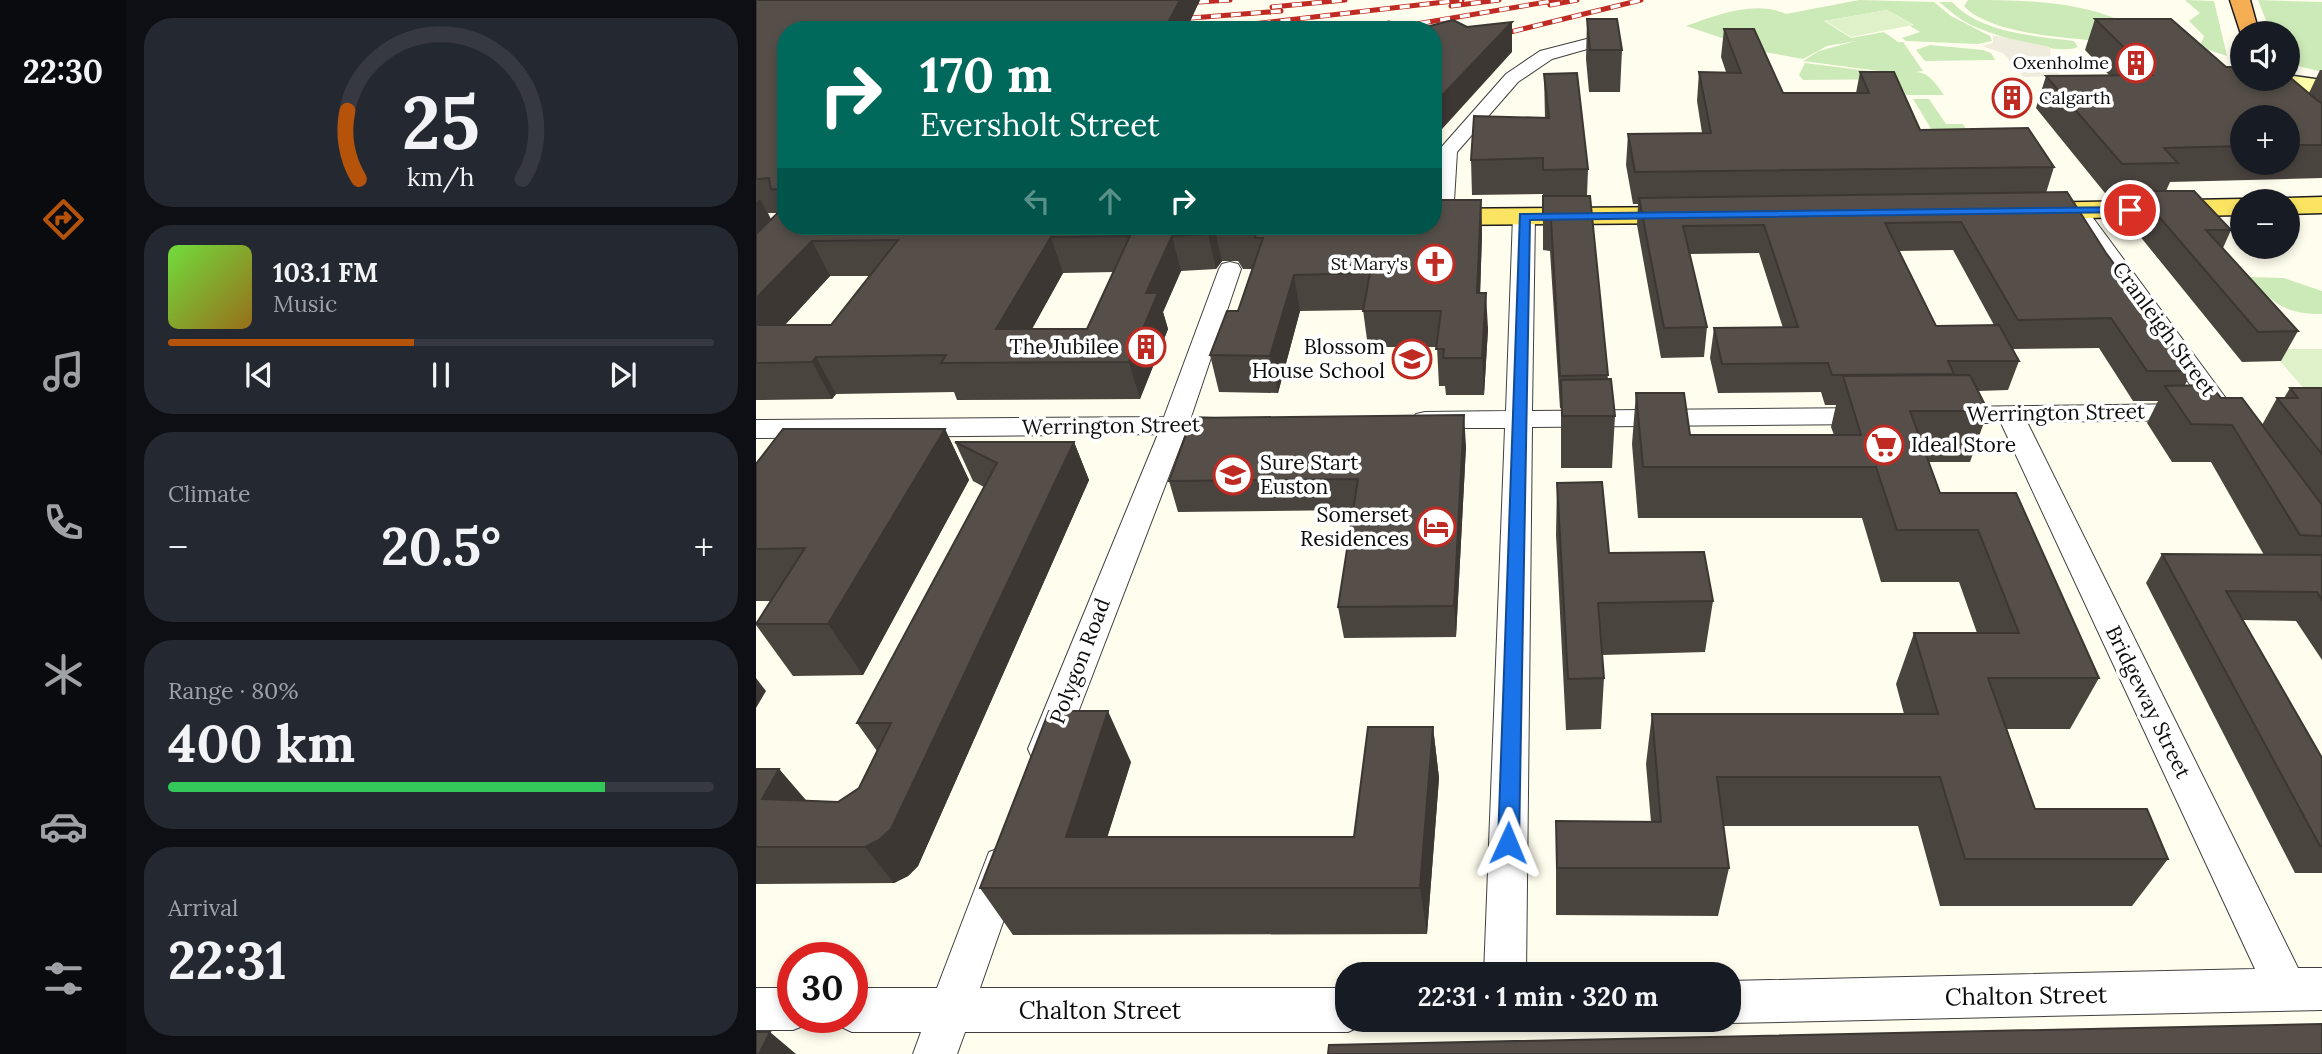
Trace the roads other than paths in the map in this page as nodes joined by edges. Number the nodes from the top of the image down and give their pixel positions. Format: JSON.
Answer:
{"nodes":[{"id":1,"x":2240,"y":0,"type":"edge"},
{"id":2,"x":2246,"y":21,"type":"edge"},
{"id":3,"x":1606,"y":39,"type":"edge"},
{"id":4,"x":2300,"y":84,"type":"edge"},
{"id":5,"x":2322,"y":87,"type":"edge"},
{"id":6,"x":2275,"y":91,"type":"edge"},
{"id":7,"x":2286,"y":104,"type":"edge"},
{"id":8,"x":1442,"y":184,"type":"edge"},
{"id":9,"x":2322,"y":205,"type":"edge"},
{"id":10,"x":2300,"y":206,"type":"edge"},
{"id":11,"x":2230,"y":207,"type":"edge"},
{"id":12,"x":1999,"y":211,"type":"edge"},
{"id":13,"x":2078,"y":211,"type":"junction"},
{"id":14,"x":1713,"y":215,"type":"edge"},
{"id":15,"x":1524,"y":216,"type":"junction"},
{"id":16,"x":1442,"y":217,"type":"edge"},
{"id":17,"x":1230,"y":269,"type":"dead end"},
{"id":18,"x":2222,"y":411,"type":"junction"},
{"id":19,"x":2010,"y":414,"type":"junction"},
{"id":20,"x":1519,"y":420,"type":"junction"},
{"id":21,"x":1398,"y":421,"type":"edge"},
{"id":22,"x":1250,"y":424,"type":"edge"},
{"id":23,"x":1175,"y":426,"type":"junction"},
{"id":24,"x":756,"y":429,"type":"edge"},
{"id":25,"x":2243,"y":440,"type":"edge"},
{"id":26,"x":1034,"y":782,"type":"edge"},
{"id":27,"x":1016,"y":832,"type":"edge"},
{"id":28,"x":1505,"y":962,"type":"edge"},
{"id":29,"x":2304,"y":990,"type":"edge"},
{"id":30,"x":1741,"y":1002,"type":"edge"},
{"id":31,"x":756,"y":1009,"type":"edge"},
{"id":32,"x":777,"y":1009,"type":"edge"},
{"id":33,"x":868,"y":1010,"type":"edge"},
{"id":34,"x":950,"y":1010,"type":"junction"},
{"id":35,"x":1335,"y":1010,"type":"edge"},
{"id":36,"x":935,"y":1054,"type":"edge"}],
"edges":[{"from":1,"to":2,"type":"highway"},
{"from":3,"to":8,"type":"street"},
{"from":4,"to":5,"type":"street"},
{"from":6,"to":7,"type":"highway"},
{"from":9,"to":10,"type":"main road"},
{"from":11,"to":13,"type":"main road"},
{"from":12,"to":13,"type":"main road"},
{"from":13,"to":18,"type":"street","name":"Cranleigh Street"},
{"from":14,"to":15,"type":"main road"},
{"from":15,"to":16,"type":"main road"},
{"from":15,"to":20,"type":"street"},
{"from":17,"to":23,"type":"street","name":"Polygon Road"},
{"from":18,"to":19,"type":"street","name":"Werrington Street"},
{"from":18,"to":25,"type":"street","name":"Cranleigh Street"},
{"from":19,"to":20,"type":"street","name":"Werrington Street"},
{"from":19,"to":29,"type":"street","name":"Bridgeway Street"},
{"from":20,"to":21,"type":"street","name":"Werrington Street"},
{"from":20,"to":28,"type":"street"},
{"from":22,"to":23,"type":"street","name":"Werrington Street"},
{"from":23,"to":24,"type":"street","name":"Werrington Street"},
{"from":23,"to":26,"type":"street","name":"Polygon Road"},
{"from":27,"to":34,"type":"street"},
{"from":29,"to":30,"type":"street","name":"Chalton Street"},
{"from":31,"to":32,"type":"street"},
{"from":33,"to":34,"type":"street","name":"Chalton Street"},
{"from":34,"to":35,"type":"street","name":"Chalton Street"},
{"from":34,"to":36,"type":"street"}]}
